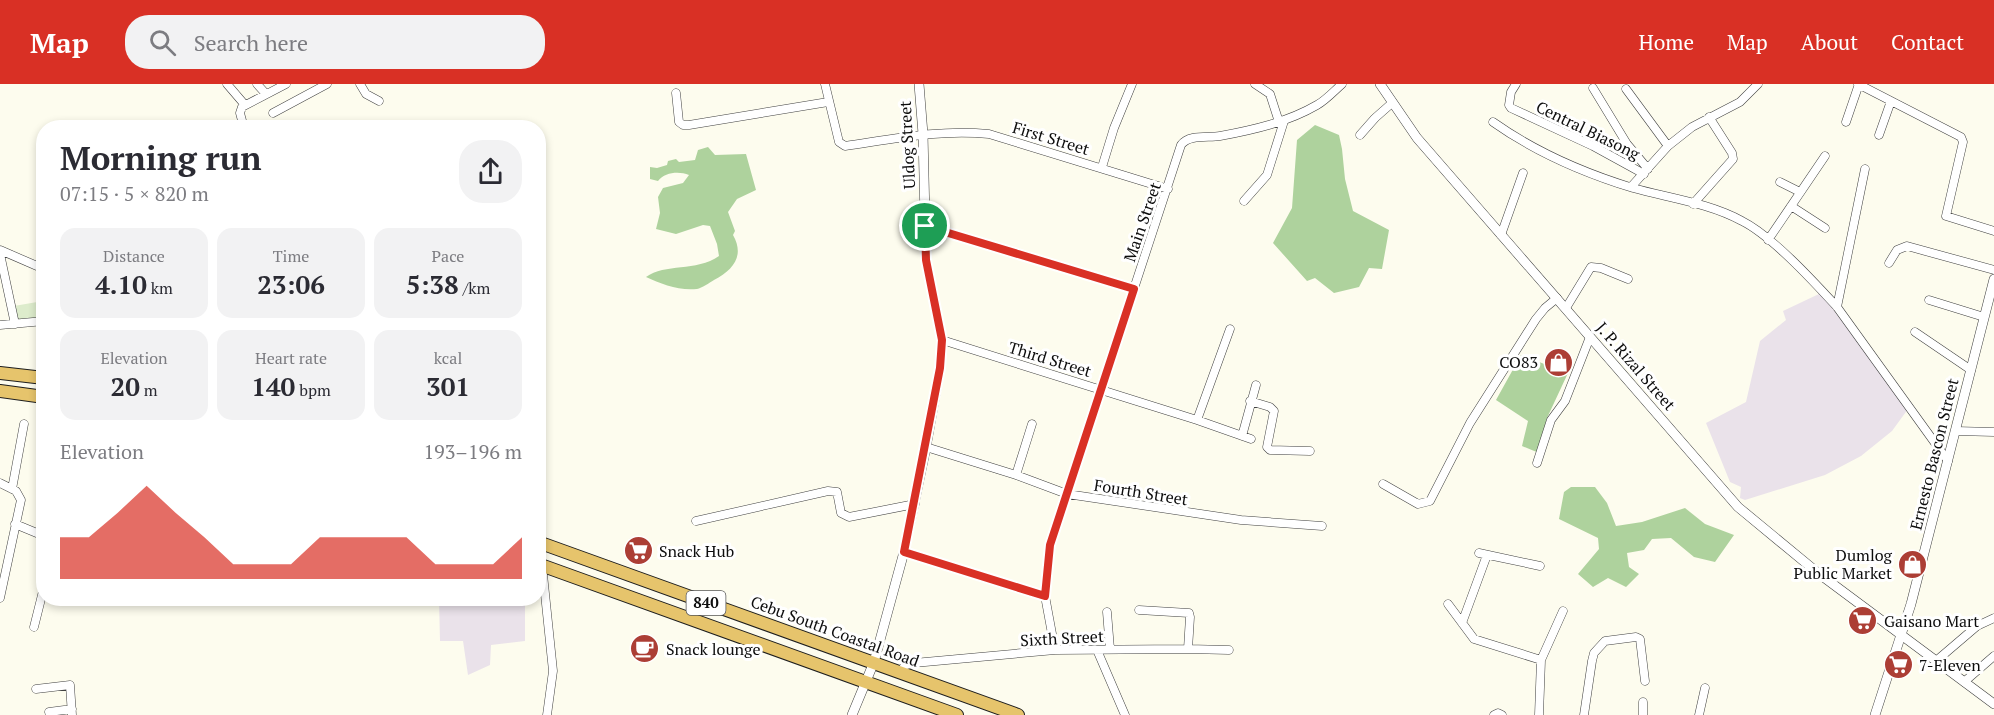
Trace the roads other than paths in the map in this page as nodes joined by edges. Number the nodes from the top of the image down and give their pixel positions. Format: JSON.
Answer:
{"nodes":[{"id":1,"x":227,"y":84,"type":"edge"},
{"id":2,"x":257,"y":84,"type":"edge"},
{"id":3,"x":286,"y":84,"type":"edge"},
{"id":4,"x":327,"y":84,"type":"edge"},
{"id":5,"x":360,"y":84,"type":"edge"},
{"id":6,"x":825,"y":84,"type":"edge"},
{"id":7,"x":919,"y":84,"type":"edge"},
{"id":8,"x":1132,"y":84,"type":"edge"},
{"id":9,"x":1255,"y":84,"type":"edge"},
{"id":10,"x":1342,"y":84,"type":"edge"},
{"id":11,"x":1380,"y":84,"type":"edge"},
{"id":12,"x":1515,"y":84,"type":"edge"},
{"id":13,"x":1758,"y":84,"type":"edge"},
{"id":14,"x":1858,"y":84,"type":"edge"},
{"id":15,"x":1593,"y":87,"type":"dead end"},
{"id":16,"x":1626,"y":89,"type":"dead end"},
{"id":17,"x":676,"y":93,"type":"dead end"},
{"id":18,"x":266,"y":94,"type":"junction"},
{"id":19,"x":379,"y":101,"type":"dead end"},
{"id":20,"x":1891,"y":101,"type":"junction"},
{"id":21,"x":828,"y":102,"type":"junction"},
{"id":22,"x":1392,"y":103,"type":"junction"},
{"id":23,"x":245,"y":105,"type":"junction"},
{"id":24,"x":273,"y":113,"type":"dead end"},
{"id":25,"x":1709,"y":117,"type":"junction"},
{"id":26,"x":242,"y":120,"type":"edge"},
{"id":27,"x":1281,"y":121,"type":"junction"},
{"id":28,"x":1493,"y":122,"type":"dead end"},
{"id":29,"x":1846,"y":122,"type":"dead end"},
{"id":30,"x":923,"y":134,"type":"junction"},
{"id":31,"x":1360,"y":135,"type":"dead end"},
{"id":32,"x":1879,"y":135,"type":"dead end"},
{"id":33,"x":1668,"y":146,"type":"junction"},
{"id":34,"x":1825,"y":156,"type":"dead end"},
{"id":35,"x":1102,"y":167,"type":"junction"},
{"id":36,"x":1865,"y":169,"type":"dead end"},
{"id":37,"x":1646,"y":171,"type":"junction"},
{"id":38,"x":1523,"y":173,"type":"dead end"},
{"id":39,"x":1779,"y":182,"type":"dead end"},
{"id":40,"x":1631,"y":187,"type":"junction"},
{"id":41,"x":1168,"y":189,"type":"junction"},
{"id":42,"x":1800,"y":192,"type":"junction"},
{"id":43,"x":1244,"y":201,"type":"dead end"},
{"id":44,"x":1693,"y":204,"type":"junction"},
{"id":45,"x":1791,"y":206,"type":"junction"},
{"id":46,"x":925,"y":226,"type":"junction"},
{"id":47,"x":1826,"y":228,"type":"dead end"},
{"id":48,"x":1994,"y":231,"type":"edge"},
{"id":49,"x":1501,"y":235,"type":"junction"},
{"id":50,"x":1768,"y":240,"type":"junction"},
{"id":51,"x":0,"y":252,"type":"edge"},
{"id":52,"x":1889,"y":263,"type":"dead end"},
{"id":53,"x":36,"y":266,"type":"edge"},
{"id":54,"x":1994,"y":270,"type":"edge"},
{"id":55,"x":1628,"y":279,"type":"dead end"},
{"id":56,"x":1994,"y":279,"type":"edge"},
{"id":57,"x":1134,"y":289,"type":"junction"},
{"id":58,"x":1557,"y":298,"type":"junction"},
{"id":59,"x":1929,"y":300,"type":"dead end"},
{"id":60,"x":1837,"y":307,"type":"junction"},
{"id":61,"x":1566,"y":308,"type":"junction"},
{"id":62,"x":1984,"y":317,"type":"junction"},
{"id":63,"x":36,"y":322,"type":"edge"},
{"id":64,"x":15,"y":324,"type":"junction"},
{"id":65,"x":0,"y":325,"type":"edge"},
{"id":66,"x":1230,"y":329,"type":"dead end"},
{"id":67,"x":1915,"y":332,"type":"dead end"},
{"id":68,"x":1590,"y":337,"type":"junction"},
{"id":69,"x":942,"y":340,"type":"junction"},
{"id":70,"x":1971,"y":370,"type":"junction"},
{"id":71,"x":0,"y":373,"type":"edge"},
{"id":72,"x":36,"y":377,"type":"edge"},
{"id":73,"x":1256,"y":385,"type":"dead end"},
{"id":74,"x":1102,"y":389,"type":"junction"},
{"id":75,"x":0,"y":391,"type":"edge"},
{"id":76,"x":36,"y":396,"type":"edge"},
{"id":77,"x":1250,"y":401,"type":"junction"},
{"id":78,"x":1197,"y":420,"type":"junction"},
{"id":79,"x":24,"y":424,"type":"dead end"},
{"id":80,"x":1032,"y":424,"type":"dead end"},
{"id":81,"x":1956,"y":431,"type":"junction"},
{"id":82,"x":1994,"y":432,"type":"edge"},
{"id":83,"x":1242,"y":436,"type":"junction"},
{"id":84,"x":1251,"y":439,"type":"dead end"},
{"id":85,"x":926,"y":447,"type":"junction"},
{"id":86,"x":1310,"y":451,"type":"dead end"},
{"id":87,"x":1948,"y":461,"type":"junction"},
{"id":88,"x":1537,"y":463,"type":"dead end"},
{"id":89,"x":1016,"y":475,"type":"junction"},
{"id":90,"x":0,"y":483,"type":"edge"},
{"id":91,"x":1383,"y":484,"type":"dead end"},
{"id":92,"x":12,"y":489,"type":"junction"},
{"id":93,"x":1067,"y":494,"type":"junction"},
{"id":94,"x":915,"y":504,"type":"junction"},
{"id":95,"x":696,"y":521,"type":"dead end"},
{"id":96,"x":15,"y":524,"type":"junction"},
{"id":97,"x":1322,"y":526,"type":"dead end"},
{"id":98,"x":36,"y":533,"type":"edge"},
{"id":99,"x":546,"y":545,"type":"edge"},
{"id":100,"x":904,"y":552,"type":"junction"},
{"id":101,"x":3,"y":566,"type":"edge"},
{"id":102,"x":1540,"y":566,"type":"dead end"},
{"id":103,"x":546,"y":567,"type":"edge"},
{"id":104,"x":1045,"y":596,"type":"junction"},
{"id":105,"x":0,"y":598,"type":"edge"},
{"id":106,"x":1448,"y":604,"type":"dead end"},
{"id":107,"x":39,"y":606,"type":"edge"},
{"id":108,"x":545,"y":606,"type":"edge"},
{"id":109,"x":1139,"y":610,"type":"dead end"},
{"id":110,"x":1563,"y":611,"type":"dead end"},
{"id":111,"x":1107,"y":612,"type":"dead end"},
{"id":112,"x":1994,"y":618,"type":"edge"},
{"id":113,"x":1462,"y":623,"type":"junction"},
{"id":114,"x":34,"y":627,"type":"dead end"},
{"id":115,"x":1902,"y":636,"type":"junction"},
{"id":116,"x":1110,"y":649,"type":"junction"},
{"id":117,"x":1188,"y":649,"type":"junction"},
{"id":118,"x":1055,"y":650,"type":"junction"},
{"id":119,"x":1097,"y":650,"type":"junction"},
{"id":120,"x":1229,"y":650,"type":"dead end"},
{"id":121,"x":1994,"y":656,"type":"edge"},
{"id":122,"x":1541,"y":660,"type":"junction"},
{"id":123,"x":1936,"y":661,"type":"junction"},
{"id":124,"x":874,"y":662,"type":"junction"},
{"id":125,"x":899,"y":672,"type":"junction"},
{"id":126,"x":1645,"y":681,"type":"dead end"},
{"id":127,"x":867,"y":682,"type":"junction"},
{"id":128,"x":1964,"y":682,"type":"junction"},
{"id":129,"x":1705,"y":688,"type":"dead end"},
{"id":130,"x":36,"y":689,"type":"dead end"},
{"id":131,"x":1643,"y":702,"type":"dead end"},
{"id":132,"x":1994,"y":704,"type":"edge"},
{"id":133,"x":49,"y":712,"type":"dead end"},
{"id":134,"x":72,"y":712,"type":"edge"},
{"id":135,"x":547,"y":715,"type":"edge"},
{"id":136,"x":852,"y":715,"type":"edge"},
{"id":137,"x":957,"y":715,"type":"edge"},
{"id":138,"x":1018,"y":715,"type":"edge"},
{"id":139,"x":1125,"y":715,"type":"edge"},
{"id":140,"x":1494,"y":715,"type":"edge"},
{"id":141,"x":1502,"y":715,"type":"edge"},
{"id":142,"x":1539,"y":715,"type":"edge"},
{"id":143,"x":1584,"y":715,"type":"edge"},
{"id":144,"x":1643,"y":715,"type":"edge"},
{"id":145,"x":1699,"y":715,"type":"edge"},
{"id":146,"x":1875,"y":715,"type":"edge"}],
"edges":[{"from":1,"to":23,"type":"street"},
{"from":2,"to":18,"type":"street"},
{"from":3,"to":18,"type":"street"},
{"from":4,"to":24,"type":"street"},
{"from":5,"to":19,"type":"street"},
{"from":6,"to":21,"type":"street"},
{"from":7,"to":30,"type":"street","name":"Uldog Street"},
{"from":8,"to":35,"type":"street"},
{"from":9,"to":27,"type":"street"},
{"from":10,"to":27,"type":"street","name":"Main Street"},
{"from":11,"to":22,"type":"street","name":"J. P. Rizal Street"},
{"from":12,"to":37,"type":"street","name":"Central Biasong"},
{"from":13,"to":25,"type":"street"},
{"from":14,"to":20,"type":"street"},
{"from":14,"to":29,"type":"street"},
{"from":15,"to":37,"type":"street"},
{"from":16,"to":33,"type":"street"},
{"from":17,"to":21,"type":"street"},
{"from":18,"to":23,"type":"street"},
{"from":20,"to":32,"type":"street"},
{"from":20,"to":48,"type":"street"},
{"from":21,"to":30,"type":"street","name":"First Street"},
{"from":22,"to":31,"type":"street"},
{"from":22,"to":49,"type":"street","name":"J. P. Rizal Street"},
{"from":23,"to":26,"type":"street"},
{"from":25,"to":33,"type":"street"},
{"from":25,"to":44,"type":"street"},
{"from":27,"to":41,"type":"street","name":"Main Street"},
{"from":27,"to":43,"type":"street"},
{"from":28,"to":40,"type":"street"},
{"from":30,"to":35,"type":"street","name":"First Street"},
{"from":30,"to":46,"type":"street","name":"Uldog Street"},
{"from":33,"to":37,"type":"street"},
{"from":34,"to":42,"type":"street"},
{"from":35,"to":41,"type":"street","name":"First Street"},
{"from":36,"to":60,"type":"street"},
{"from":37,"to":40,"type":"street"},
{"from":38,"to":49,"type":"street"},
{"from":39,"to":42,"type":"street"},
{"from":40,"to":44,"type":"street"},
{"from":41,"to":57,"type":"street","name":"Main Street"},
{"from":42,"to":45,"type":"street"},
{"from":44,"to":50,"type":"street"},
{"from":45,"to":47,"type":"street"},
{"from":45,"to":50,"type":"street"},
{"from":46,"to":57,"type":"street"},
{"from":46,"to":69,"type":"street","name":"Uldog Street"},
{"from":49,"to":58,"type":"street","name":"J. P. Rizal Street"},
{"from":50,"to":60,"type":"street"},
{"from":51,"to":53,"type":"street"},
{"from":51,"to":64,"type":"street"},
{"from":52,"to":54,"type":"street"},
{"from":55,"to":61,"type":"street"},
{"from":56,"to":62,"type":"street","name":"Ernesto Bascon Street"},
{"from":57,"to":74,"type":"street","name":"Main Street"},
{"from":58,"to":61,"type":"street","name":"J. P. Rizal Street"},
{"from":58,"to":91,"type":"street"},
{"from":59,"to":62,"type":"street"},
{"from":60,"to":87,"type":"street"},
{"from":61,"to":68,"type":"street","name":"J. P. Rizal Street"},
{"from":62,"to":70,"type":"street","name":"Ernesto Bascon Street"},
{"from":63,"to":64,"type":"street"},
{"from":64,"to":65,"type":"street"},
{"from":66,"to":78,"type":"street"},
{"from":67,"to":70,"type":"street"},
{"from":68,"to":88,"type":"street"},
{"from":68,"to":115,"type":"street","name":"J. P. Rizal Street"},
{"from":69,"to":74,"type":"street","name":"Third Street"},
{"from":69,"to":85,"type":"street","name":"Uldog Street"},
{"from":70,"to":81,"type":"street","name":"Ernesto Bascon Street"},
{"from":71,"to":72,"type":"highway"},
{"from":73,"to":77,"type":"street"},
{"from":74,"to":78,"type":"street","name":"Third Street"},
{"from":74,"to":93,"type":"street","name":"Main Street"},
{"from":75,"to":76,"type":"highway"},
{"from":77,"to":83,"type":"street"},
{"from":77,"to":86,"type":"street"},
{"from":78,"to":83,"type":"street","name":"Third Street"},
{"from":79,"to":92,"type":"street"},
{"from":80,"to":89,"type":"street"},
{"from":81,"to":82,"type":"street"},
{"from":81,"to":87,"type":"street","name":"Ernesto Bascon Street"},
{"from":83,"to":84,"type":"street","name":"Third Street"},
{"from":85,"to":89,"type":"street","name":"Fourth Street"},
{"from":85,"to":94,"type":"street","name":"Uldog Street"},
{"from":87,"to":115,"type":"street","name":"Ernesto Bascon Street"},
{"from":89,"to":93,"type":"street","name":"Fourth Street"},
{"from":90,"to":92,"type":"street"},
{"from":92,"to":96,"type":"street"},
{"from":93,"to":97,"type":"street","name":"Fourth Street"},
{"from":93,"to":104,"type":"street","name":"Main Street"},
{"from":94,"to":95,"type":"street"},
{"from":94,"to":100,"type":"street","name":"Uldog Street"},
{"from":96,"to":98,"type":"street"},
{"from":96,"to":101,"type":"street"},
{"from":99,"to":124,"type":"highway","name":"Cebu South Coastal Road","number":"840"},
{"from":100,"to":104,"type":"street"},
{"from":100,"to":124,"type":"street","name":"Uldog Street"},
{"from":101,"to":105,"type":"street"},
{"from":102,"to":113,"type":"street"},
{"from":103,"to":127,"type":"highway","number":"840"},
{"from":104,"to":118,"type":"street","name":"Main Street"},
{"from":106,"to":113,"type":"street"},
{"from":107,"to":114,"type":"street"},
{"from":108,"to":135,"type":"street"},
{"from":109,"to":117,"type":"street"},
{"from":110,"to":122,"type":"street"},
{"from":111,"to":116,"type":"street"},
{"from":112,"to":123,"type":"street"},
{"from":113,"to":122,"type":"street"},
{"from":115,"to":123,"type":"street","name":"J. P. Rizal Street"},
{"from":115,"to":146,"type":"street","name":"Ernesto Bascon Street"},
{"from":116,"to":117,"type":"street","name":"Sixth Street"},
{"from":116,"to":119,"type":"street","name":"Sixth Street"},
{"from":117,"to":120,"type":"street","name":"Sixth Street"},
{"from":118,"to":119,"type":"street","name":"Sixth Street"},
{"from":118,"to":125,"type":"street","name":"Sixth Street"},
{"from":119,"to":139,"type":"street"},
{"from":121,"to":128,"type":"street"},
{"from":122,"to":142,"type":"street"},
{"from":123,"to":128,"type":"street","name":"J. P. Rizal Street"},
{"from":124,"to":125,"type":"highway","name":"Cebu South Coastal Road","number":"840"},
{"from":124,"to":127,"type":"street","name":"Uldog Street"},
{"from":125,"to":138,"type":"highway","name":"Cebu South Coastal Road","number":"840"},
{"from":126,"to":143,"type":"street"},
{"from":127,"to":136,"type":"street"},
{"from":127,"to":137,"type":"highway","number":"840"},
{"from":128,"to":132,"type":"street","name":"J. P. Rizal Street"},
{"from":129,"to":145,"type":"street"},
{"from":130,"to":134,"type":"street"},
{"from":131,"to":144,"type":"street"},
{"from":133,"to":134,"type":"street"},
{"from":140,"to":141,"type":"street"}]}
